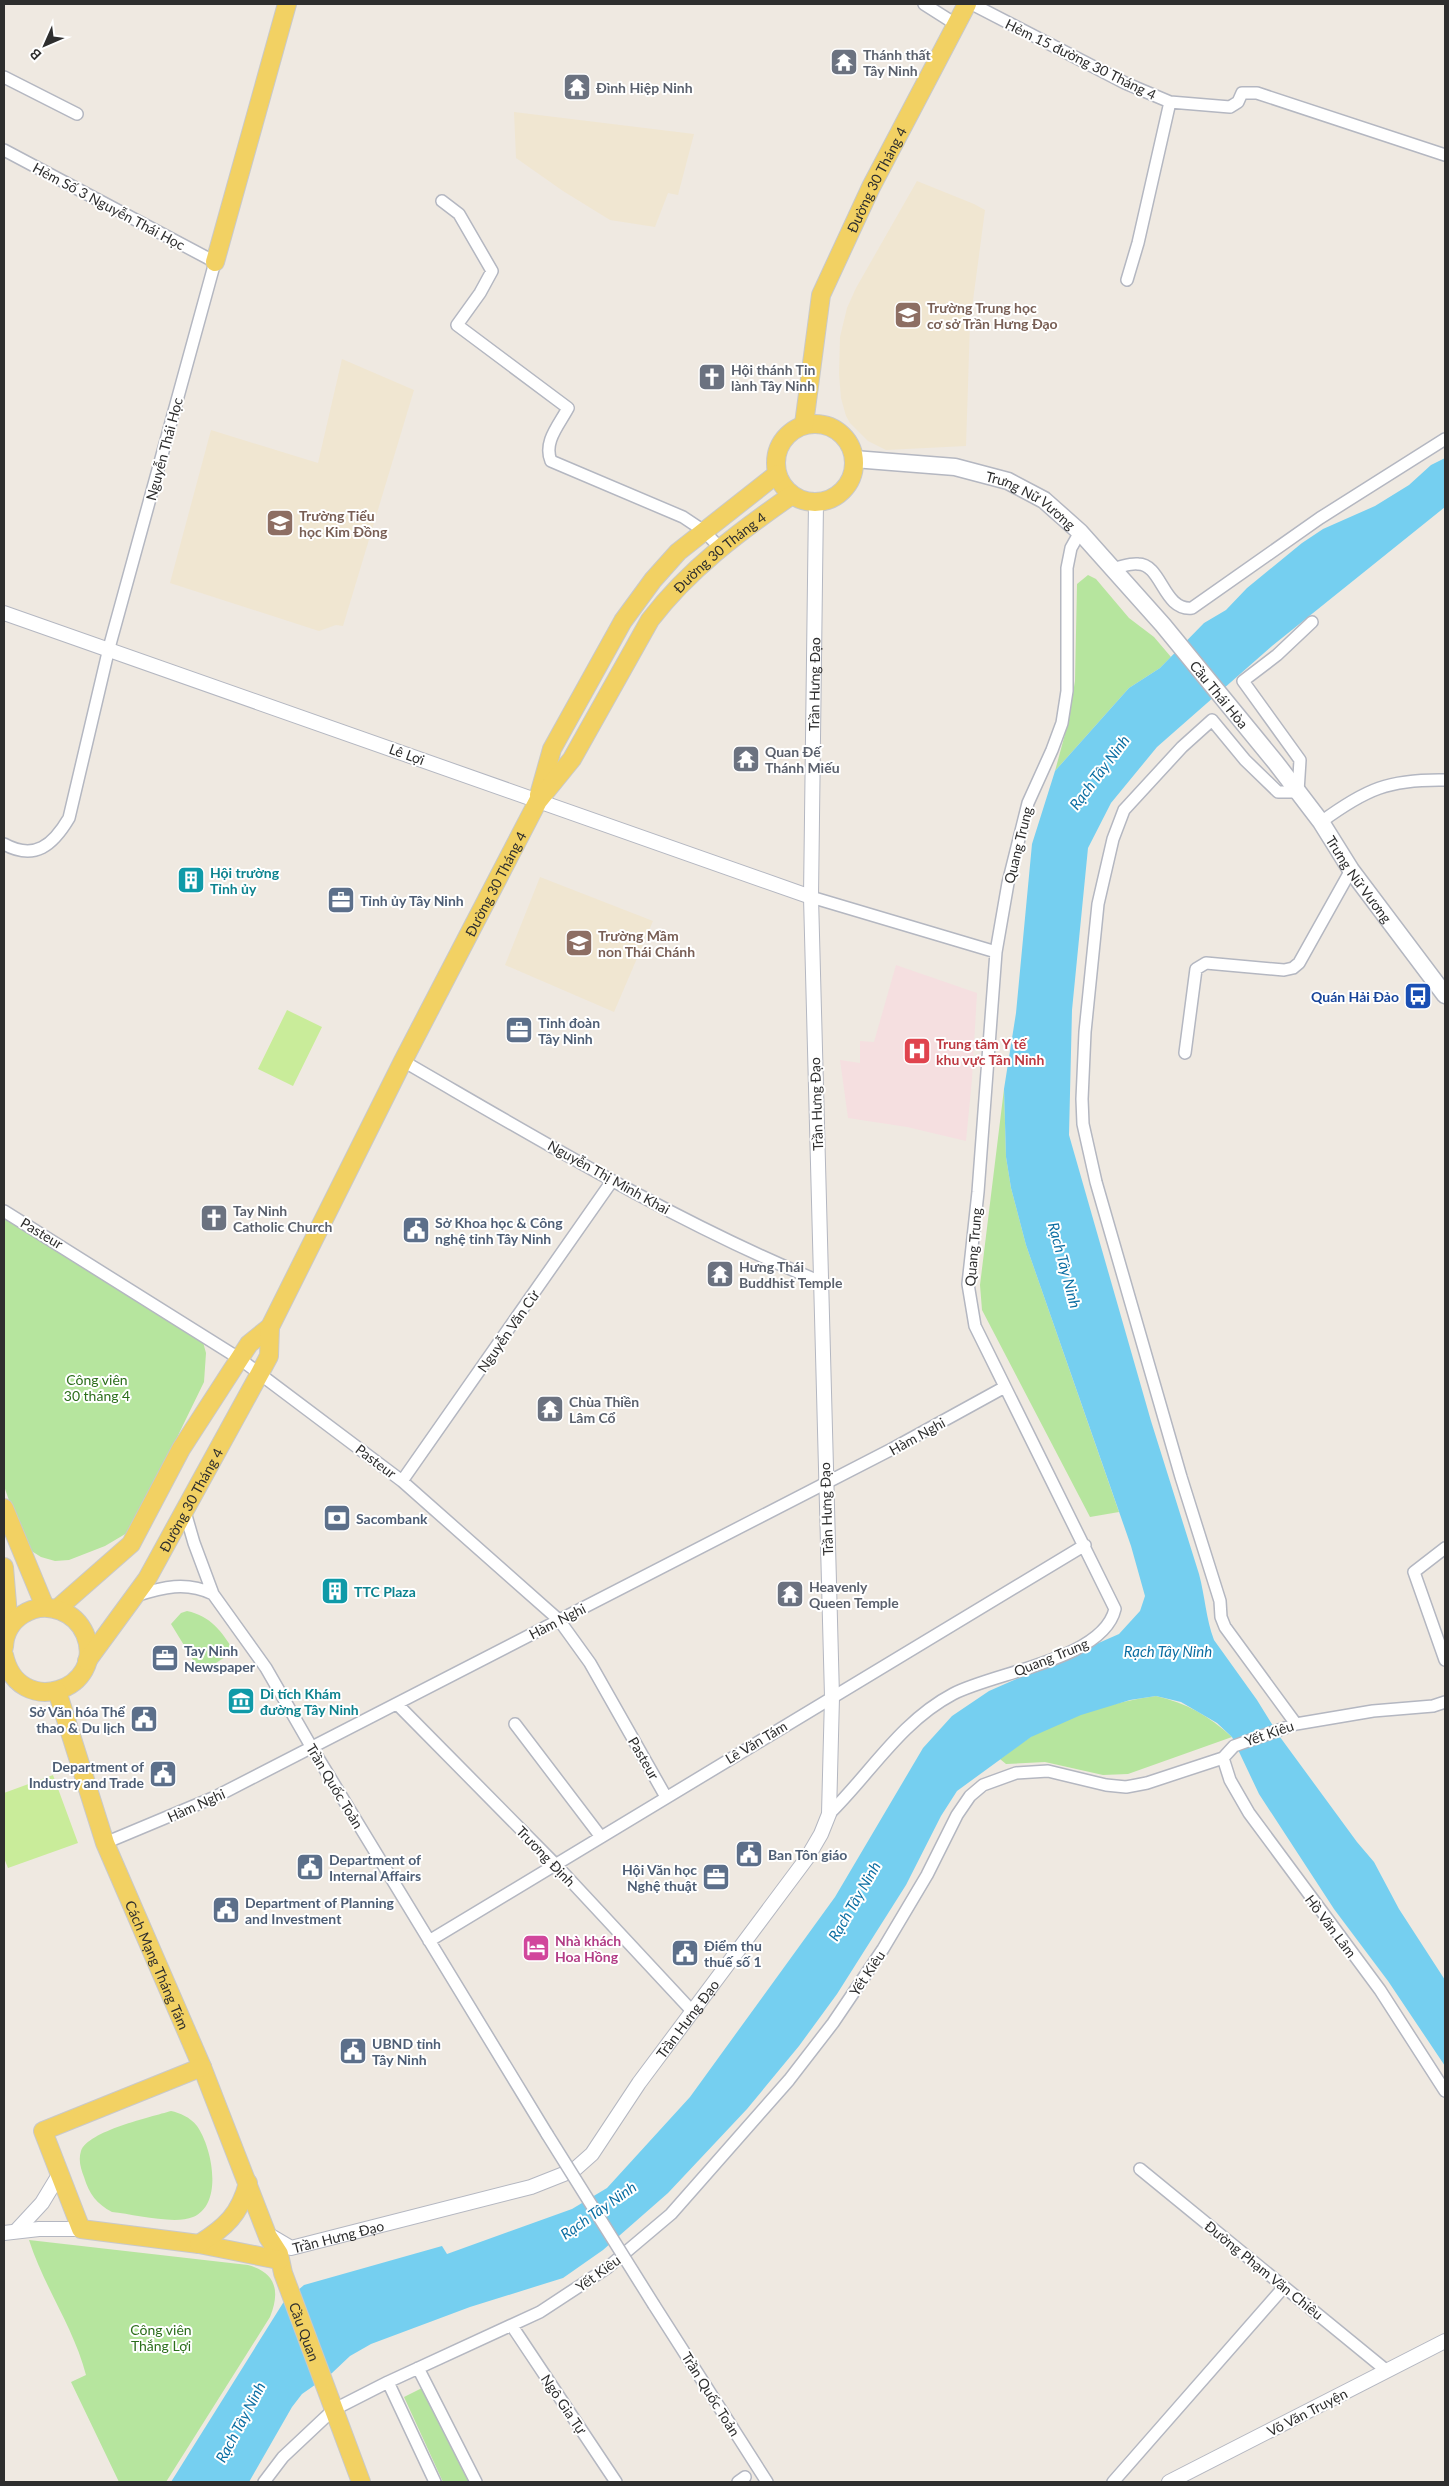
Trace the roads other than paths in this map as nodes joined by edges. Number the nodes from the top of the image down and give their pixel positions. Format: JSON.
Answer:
{"nodes":[{"id":1,"x":288,"y":4,"type":"edge"},
{"id":2,"x":924,"y":4,"type":"edge"},
{"id":3,"x":967,"y":4,"type":"edge"},
{"id":4,"x":972,"y":4,"type":"edge"},
{"id":5,"x":957,"y":24,"type":"junction"},
{"id":6,"x":4,"y":76,"type":"edge"},
{"id":7,"x":1170,"y":102,"type":"junction"},
{"id":8,"x":76,"y":114,"type":"dead end"},
{"id":9,"x":4,"y":150,"type":"edge"},
{"id":10,"x":1445,"y":156,"type":"edge"},
{"id":11,"x":442,"y":201,"type":"dead end"},
{"id":12,"x":214,"y":262,"type":"junction"},
{"id":13,"x":1127,"y":280,"type":"dead end"},
{"id":14,"x":804,"y":424,"type":"junction"},
{"id":15,"x":1445,"y":439,"type":"edge"},
{"id":16,"x":854,"y":459,"type":"junction"},
{"id":17,"x":778,"y":474,"type":"junction"},
{"id":18,"x":792,"y":495,"type":"junction"},
{"id":19,"x":816,"y":502,"type":"junction"},
{"id":20,"x":704,"y":531,"type":"junction"},
{"id":21,"x":1080,"y":532,"type":"junction"},
{"id":22,"x":720,"y":548,"type":"junction"},
{"id":23,"x":1114,"y":568,"type":"junction"},
{"id":24,"x":4,"y":613,"type":"edge"},
{"id":25,"x":1312,"y":622,"type":"dead end"},
{"id":26,"x":1163,"y":625,"type":"joint"},
{"id":27,"x":109,"y":648,"type":"junction"},
{"id":28,"x":1276,"y":763,"type":"joint"},
{"id":29,"x":1445,"y":780,"type":"edge"},
{"id":30,"x":1298,"y":792,"type":"junction"},
{"id":31,"x":538,"y":801,"type":"junction"},
{"id":32,"x":1321,"y":822,"type":"junction"},
{"id":33,"x":4,"y":844,"type":"edge"},
{"id":34,"x":1350,"y":870,"type":"junction"},
{"id":35,"x":811,"y":897,"type":"junction"},
{"id":36,"x":996,"y":952,"type":"junction"},
{"id":37,"x":1445,"y":995,"type":"edge"},
{"id":38,"x":1185,"y":1053,"type":"dead end"},
{"id":39,"x":403,"y":1061,"type":"junction"},
{"id":40,"x":612,"y":1181,"type":"junction"},
{"id":41,"x":4,"y":1211,"type":"edge"},
{"id":42,"x":821,"y":1282,"type":"junction"},
{"id":43,"x":270,"y":1327,"type":"junction"},
{"id":44,"x":240,"y":1358,"type":"junction"},
{"id":45,"x":260,"y":1373,"type":"junction"},
{"id":46,"x":1004,"y":1388,"type":"junction"},
{"id":47,"x":402,"y":1481,"type":"junction"},
{"id":48,"x":826,"y":1484,"type":"junction"},
{"id":49,"x":4,"y":1508,"type":"edge"},
{"id":50,"x":185,"y":1512,"type":"junction"},
{"id":51,"x":1085,"y":1545,"type":"junction"},
{"id":52,"x":1445,"y":1548,"type":"edge"},
{"id":53,"x":4,"y":1568,"type":"edge"},
{"id":54,"x":213,"y":1594,"type":"junction"},
{"id":55,"x":135,"y":1596,"type":"junction"},
{"id":56,"x":51,"y":1608,"type":"junction"},
{"id":57,"x":559,"y":1620,"type":"junction"},
{"id":58,"x":9,"y":1628,"type":"junction"},
{"id":59,"x":4,"y":1648,"type":"edge"},
{"id":60,"x":4,"y":1654,"type":"edge"},
{"id":61,"x":1445,"y":1660,"type":"edge"},
{"id":62,"x":87,"y":1661,"type":"junction"},
{"id":63,"x":57,"y":1690,"type":"junction"},
{"id":64,"x":832,"y":1697,"type":"junction"},
{"id":65,"x":1445,"y":1702,"type":"edge"},
{"id":66,"x":398,"y":1705,"type":"junction"},
{"id":67,"x":515,"y":1724,"type":"dead end"},
{"id":68,"x":1296,"y":1724,"type":"junction"},
{"id":69,"x":312,"y":1748,"type":"junction"},
{"id":70,"x":1223,"y":1758,"type":"junction"},
{"id":71,"x":666,"y":1797,"type":"junction"},
{"id":72,"x":829,"y":1814,"type":"junction"},
{"id":73,"x":601,"y":1837,"type":"junction"},
{"id":74,"x":105,"y":1843,"type":"junction"},
{"id":75,"x":556,"y":1865,"type":"junction"},
{"id":76,"x":429,"y":1941,"type":"junction"},
{"id":77,"x":692,"y":2011,"type":"junction"},
{"id":78,"x":202,"y":2067,"type":"junction"},
{"id":79,"x":1445,"y":2091,"type":"edge"},
{"id":80,"x":1140,"y":2169,"type":"dead end"},
{"id":81,"x":59,"y":2175,"type":"junction"},
{"id":82,"x":248,"y":2183,"type":"junction"},
{"id":83,"x":81,"y":2229,"type":"junction"},
{"id":84,"x":10,"y":2231,"type":"edge"},
{"id":85,"x":267,"y":2235,"type":"joint"},
{"id":86,"x":199,"y":2244,"type":"junction"},
{"id":87,"x":283,"y":2261,"type":"junction"},
{"id":88,"x":1284,"y":2287,"type":"junction"},
{"id":89,"x":512,"y":2326,"type":"junction"},
{"id":90,"x":1445,"y":2340,"type":"edge"},
{"id":91,"x":418,"y":2368,"type":"junction"},
{"id":92,"x":1387,"y":2371,"type":"junction"},
{"id":93,"x":388,"y":2382,"type":"junction"},
{"id":94,"x":333,"y":2410,"type":"junction"},
{"id":95,"x":264,"y":2482,"type":"edge"},
{"id":96,"x":361,"y":2482,"type":"edge"},
{"id":97,"x":435,"y":2482,"type":"edge"},
{"id":98,"x":476,"y":2482,"type":"edge"},
{"id":99,"x":616,"y":2482,"type":"edge"},
{"id":100,"x":767,"y":2482,"type":"edge"},
{"id":101,"x":1113,"y":2482,"type":"edge"},
{"id":102,"x":1169,"y":2482,"type":"edge"}],
"edges":[{"from":1,"to":12,"type":"main road","name":"Nguyễn Thái Học"},
{"from":2,"to":5,"type":"street"},
{"from":3,"to":5,"type":"main road","name":"Đường 30 Tháng 4"},
{"from":4,"to":7,"type":"street","name":"Hẻm 15 đường 30 Tháng 4"},
{"from":5,"to":14,"type":"main road","name":"Đường 30 Tháng 4"},
{"from":6,"to":8,"type":"street"},
{"from":7,"to":10,"type":"street","name":"Hẻm 15 đường 30 Tháng 4"},
{"from":7,"to":13,"type":"street"},
{"from":9,"to":12,"type":"street","name":"Hẻm Số 3 Nguyễn Thái Học"},
{"from":11,"to":20,"type":"street"},
{"from":12,"to":27,"type":"street","name":"Nguyễn Thái Học"},
{"from":14,"to":16,"type":"main road"},
{"from":14,"to":17,"type":"main road"},
{"from":15,"to":23,"type":"street"},
{"from":16,"to":19,"type":"main road"},
{"from":16,"to":21,"type":"main road","name":"Trưng Nữ Vương"},
{"from":17,"to":18,"type":"main road"},
{"from":17,"to":20,"type":"main road","name":"Đường 30 Tháng 4"},
{"from":18,"to":19,"type":"main road"},
{"from":18,"to":22,"type":"main road","name":"Đường 30 Tháng 4"},
{"from":19,"to":35,"type":"street","name":"Trần Hưng Đạo"},
{"from":20,"to":22,"type":"street"},
{"from":20,"to":31,"type":"main road","name":"Đường 30 Tháng 4"},
{"from":21,"to":23,"type":"main road","name":"Trưng Nữ Vương"},
{"from":21,"to":36,"type":"street","name":"Quang Trung"},
{"from":22,"to":31,"type":"main road","name":"Đường 30 Tháng 4"},
{"from":23,"to":26,"type":"main road","name":"Trưng Nữ Vương"},
{"from":24,"to":27,"type":"street","name":"Lê Lợi"},
{"from":25,"to":30,"type":"street"},
{"from":26,"to":28,"type":"main road","name":"Cầu Thái Hòa"},
{"from":27,"to":31,"type":"street","name":"Lê Lợi"},
{"from":27,"to":33,"type":"street","name":"Nguyễn Thái Học"},
{"from":28,"to":30,"type":"main road","name":"Trưng Nữ Vương"},
{"from":29,"to":32,"type":"street"},
{"from":30,"to":32,"type":"main road","name":"Trưng Nữ Vương"},
{"from":30,"to":68,"type":"street"},
{"from":31,"to":35,"type":"street","name":"Lê Lợi"},
{"from":31,"to":39,"type":"main road","name":"Đường 30 Tháng 4"},
{"from":32,"to":34,"type":"main road","name":"Trưng Nữ Vương"},
{"from":34,"to":37,"type":"main road","name":"Trưng Nữ Vương"},
{"from":34,"to":38,"type":"street"},
{"from":35,"to":36,"type":"street"},
{"from":35,"to":42,"type":"street","name":"Trần Hưng Đạo"},
{"from":36,"to":46,"type":"street","name":"Quang Trung"},
{"from":39,"to":40,"type":"street","name":"Nguyễn Thị Minh Khai"},
{"from":39,"to":43,"type":"main road","name":"Đường 30 Tháng 4"},
{"from":40,"to":42,"type":"street","name":"Nguyễn Thị Minh Khai"},
{"from":40,"to":47,"type":"street","name":"Nguyễn Văn Cừ"},
{"from":41,"to":44,"type":"street","name":"Pasteur"},
{"from":42,"to":48,"type":"street","name":"Trần Hưng Đạo"},
{"from":43,"to":44,"type":"main road","name":"Đường 30 Tháng 4"},
{"from":43,"to":45,"type":"main road","name":"Đường 30 Tháng 4"},
{"from":44,"to":45,"type":"street","name":"Pasteur"},
{"from":44,"to":56,"type":"main road","name":"Đường 30 Tháng 4"},
{"from":45,"to":47,"type":"street","name":"Pasteur"},
{"from":45,"to":50,"type":"main road","name":"Đường 30 Tháng 4"},
{"from":46,"to":48,"type":"street","name":"Hàm Nghi"},
{"from":46,"to":51,"type":"street","name":"Quang Trung"},
{"from":47,"to":57,"type":"street","name":"Pasteur"},
{"from":48,"to":57,"type":"street","name":"Hàm Nghi"},
{"from":48,"to":64,"type":"street","name":"Trần Hưng Đạo"},
{"from":49,"to":56,"type":"main road"},
{"from":50,"to":54,"type":"street","name":"Trần Quốc Toản"},
{"from":50,"to":55,"type":"main road","name":"Đường 30 Tháng 4"},
{"from":51,"to":64,"type":"street","name":"Lê Văn Tám"},
{"from":51,"to":72,"type":"street","name":"Quang Trung"},
{"from":52,"to":61,"type":"street"},
{"from":53,"to":58,"type":"main road"},
{"from":54,"to":55,"type":"street"},
{"from":54,"to":69,"type":"street","name":"Trần Quốc Toản"},
{"from":55,"to":62,"type":"main road","name":"Đường 30 Tháng 4"},
{"from":56,"to":58,"type":"main road"},
{"from":56,"to":62,"type":"main road"},
{"from":57,"to":66,"type":"street","name":"Hàm Nghi"},
{"from":57,"to":71,"type":"street","name":"Pasteur"},
{"from":58,"to":59,"type":"main road"},
{"from":60,"to":63,"type":"main road"},
{"from":62,"to":63,"type":"main road","name":"Đường 30 Tháng 4"},
{"from":63,"to":74,"type":"main road","name":"Cách Mạng Tháng Tám"},
{"from":64,"to":71,"type":"street","name":"Lê Văn Tám"},
{"from":64,"to":72,"type":"street","name":"Trần Hưng Đạo"},
{"from":65,"to":68,"type":"street","name":"Yết Kiêu"},
{"from":66,"to":69,"type":"street","name":"Hàm Nghi"},
{"from":66,"to":75,"type":"street","name":"Trương Định"},
{"from":67,"to":73,"type":"street"},
{"from":68,"to":70,"type":"street","name":"Yết Kiêu"},
{"from":69,"to":74,"type":"street","name":"Hàm Nghi"},
{"from":69,"to":76,"type":"street","name":"Trần Quốc Toản"},
{"from":70,"to":79,"type":"street","name":"Hồ Văn Lâm"},
{"from":70,"to":89,"type":"street","name":"Yết Kiêu"},
{"from":71,"to":73,"type":"street","name":"Lê Văn Tám"},
{"from":72,"to":77,"type":"street","name":"Trần Hưng Đạo"},
{"from":73,"to":75,"type":"street","name":"Lê Văn Tám"},
{"from":74,"to":78,"type":"main road","name":"Cách Mạng Tháng Tám"},
{"from":75,"to":76,"type":"street","name":"Lê Văn Tám"},
{"from":75,"to":77,"type":"street","name":"Trương Định"},
{"from":76,"to":100,"type":"street","name":"Trần Quốc Toản","bridge":true},
{"from":77,"to":87,"type":"street","name":"Trần Hưng Đạo"},
{"from":78,"to":81,"type":"main road"},
{"from":78,"to":82,"type":"main road","name":"Cách Mạng Tháng Tám"},
{"from":80,"to":88,"type":"street","name":"Đường Phạm Văn Chiêu"},
{"from":81,"to":83,"type":"main road"},
{"from":81,"to":84,"type":"street"},
{"from":82,"to":85,"type":"main road","name":"Cách Mạng Tháng Tám"},
{"from":82,"to":86,"type":"main road"},
{"from":83,"to":84,"type":"street","name":"Trần Hưng Đạo"},
{"from":83,"to":86,"type":"main road","name":"Trần Hưng Đạo"},
{"from":85,"to":87,"type":"main road","name":"Cầu Quan"},
{"from":86,"to":87,"type":"main road","name":"Trần Hưng Đạo"},
{"from":87,"to":94,"type":"main road","name":"Cầu Quan"},
{"from":88,"to":92,"type":"street","name":"Đường Phạm Văn Chiêu"},
{"from":88,"to":101,"type":"street"},
{"from":89,"to":91,"type":"street","name":"Yết Kiêu"},
{"from":89,"to":99,"type":"street","name":"Ngô Gia Tự"},
{"from":90,"to":92,"type":"street","name":"Võ Văn Truyện"},
{"from":91,"to":93,"type":"street","name":"Yết Kiêu"},
{"from":91,"to":98,"type":"street"},
{"from":92,"to":102,"type":"street","name":"Võ Văn Truyện"},
{"from":93,"to":94,"type":"street","name":"Yết Kiêu"},
{"from":93,"to":97,"type":"street"},
{"from":94,"to":95,"type":"street","name":"Yết Kiêu"},
{"from":94,"to":96,"type":"main road"}]}
